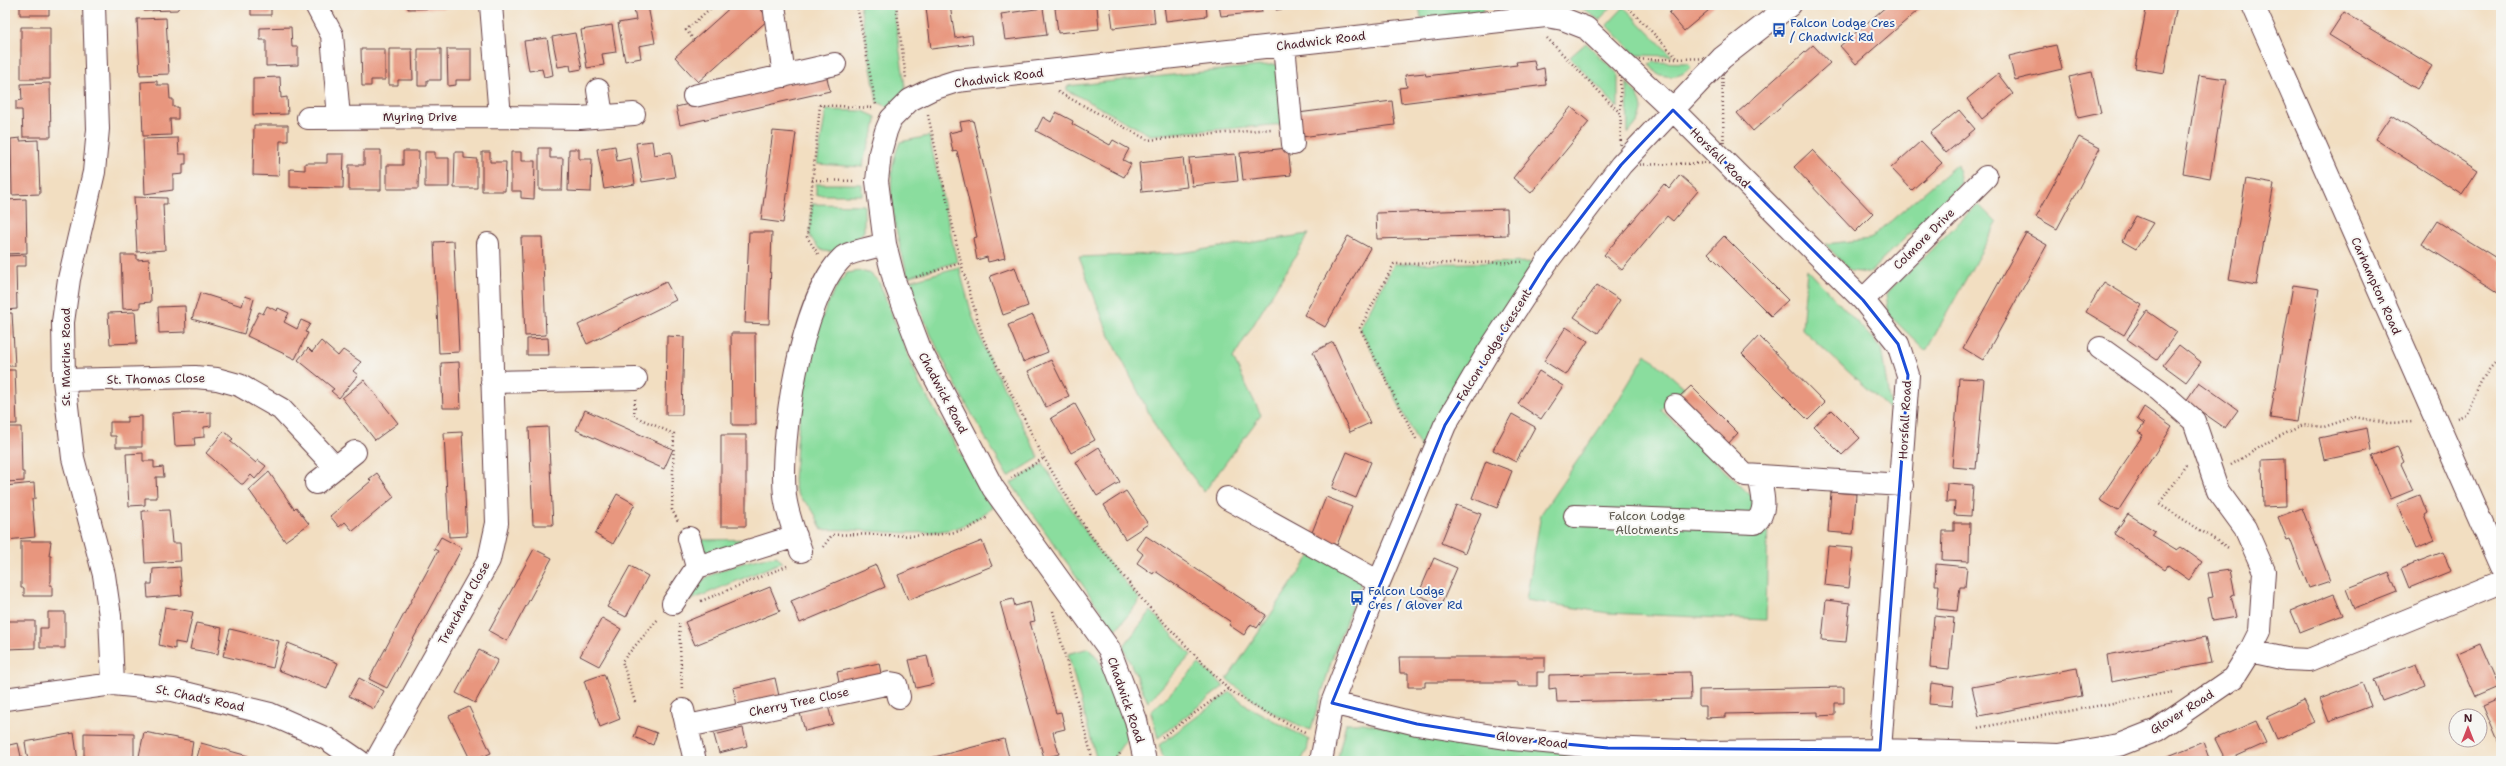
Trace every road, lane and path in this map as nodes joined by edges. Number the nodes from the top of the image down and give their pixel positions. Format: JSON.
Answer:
{"nodes":[{"id":1,"x":94,"y":5,"type":"edge"},
{"id":2,"x":316,"y":5,"type":"edge"},
{"id":3,"x":492,"y":5,"type":"edge"},
{"id":4,"x":714,"y":5,"type":"edge"},
{"id":5,"x":725,"y":5,"type":"edge"},
{"id":6,"x":774,"y":5,"type":"edge"},
{"id":7,"x":857,"y":5,"type":"edge"},
{"id":8,"x":896,"y":5,"type":"edge"},
{"id":9,"x":1626,"y":5,"type":"edge"},
{"id":10,"x":1790,"y":5,"type":"edge"},
{"id":11,"x":2253,"y":5,"type":"edge"},
{"id":12,"x":729,"y":9,"type":"dead end"},
{"id":13,"x":1527,"y":18,"type":"junction"},
{"id":14,"x":694,"y":40,"type":"dead end"},
{"id":15,"x":1284,"y":45,"type":"junction"},
{"id":16,"x":1678,"y":58,"type":"dead end"},
{"id":17,"x":835,"y":64,"type":"dead end"},
{"id":18,"x":783,"y":68,"type":"junction"},
{"id":19,"x":1024,"y":74,"type":"junction"},
{"id":20,"x":598,"y":90,"type":"dead end"},
{"id":21,"x":694,"y":96,"type":"dead end"},
{"id":22,"x":910,"y":100,"type":"junction"},
{"id":23,"x":1673,"y":110,"type":"junction"},
{"id":24,"x":634,"y":114,"type":"dead end"},
{"id":25,"x":1620,"y":114,"type":"dead end"},
{"id":26,"x":602,"y":116,"type":"junction"},
{"id":27,"x":500,"y":117,"type":"junction"},
{"id":28,"x":308,"y":118,"type":"dead end"},
{"id":29,"x":339,"y":118,"type":"junction"},
{"id":30,"x":1292,"y":136,"type":"joint"},
{"id":31,"x":1986,"y":177,"type":"dead end"},
{"id":32,"x":812,"y":180,"type":"junction"},
{"id":33,"x":877,"y":181,"type":"junction"},
{"id":34,"x":488,"y":244,"type":"dead end"},
{"id":35,"x":885,"y":244,"type":"junction"},
{"id":36,"x":1547,"y":262,"type":"junction"},
{"id":37,"x":961,"y":263,"type":"junction"},
{"id":38,"x":831,"y":274,"type":"junction"},
{"id":39,"x":895,"y":283,"type":"junction"},
{"id":40,"x":1863,"y":300,"type":"junction"},
{"id":41,"x":2100,"y":348,"type":"dead end"},
{"id":42,"x":2501,"y":358,"type":"edge"},
{"id":43,"x":636,"y":379,"type":"joint"},
{"id":44,"x":64,"y":380,"type":"junction"},
{"id":45,"x":492,"y":382,"type":"junction"},
{"id":46,"x":1674,"y":406,"type":"dead end"},
{"id":47,"x":2437,"y":426,"type":"junction"},
{"id":48,"x":2202,"y":446,"type":"junction"},
{"id":49,"x":355,"y":452,"type":"dead end"},
{"id":50,"x":1044,"y":458,"type":"junction"},
{"id":51,"x":1428,"y":462,"type":"junction"},
{"id":52,"x":335,"y":467,"type":"junction"},
{"id":53,"x":1759,"y":476,"type":"junction"},
{"id":54,"x":316,"y":483,"type":"dead end"},
{"id":55,"x":1902,"y":484,"type":"junction"},
{"id":56,"x":993,"y":488,"type":"junction"},
{"id":57,"x":1228,"y":498,"type":"dead end"},
{"id":58,"x":1006,"y":506,"type":"junction"},
{"id":59,"x":1575,"y":516,"type":"dead end"},
{"id":60,"x":689,"y":538,"type":"joint"},
{"id":61,"x":2231,"y":550,"type":"dead end"},
{"id":62,"x":803,"y":551,"type":"junction"},
{"id":63,"x":2501,"y":567,"type":"edge"},
{"id":64,"x":697,"y":568,"type":"junction"},
{"id":65,"x":1059,"y":579,"type":"junction"},
{"id":66,"x":1379,"y":582,"type":"junction"},
{"id":67,"x":2501,"y":582,"type":"edge"},
{"id":68,"x":700,"y":602,"type":"dead end"},
{"id":69,"x":676,"y":610,"type":"junction"},
{"id":70,"x":2250,"y":651,"type":"junction"},
{"id":71,"x":114,"y":684,"type":"junction"},
{"id":72,"x":1228,"y":689,"type":"junction"},
{"id":73,"x":899,"y":697,"type":"dead end"},
{"id":74,"x":5,"y":699,"type":"edge"},
{"id":75,"x":635,"y":702,"type":"dead end"},
{"id":76,"x":1332,"y":703,"type":"junction"},
{"id":77,"x":2188,"y":710,"type":"junction"},
{"id":78,"x":686,"y":718,"type":"junction"},
{"id":79,"x":1325,"y":739,"type":"junction"},
{"id":80,"x":1880,"y":750,"type":"junction"},
{"id":81,"x":1980,"y":754,"type":"junction"},
{"id":82,"x":1144,"y":756,"type":"edge"},
{"id":83,"x":359,"y":761,"type":"edge"},
{"id":84,"x":376,"y":761,"type":"edge"},
{"id":85,"x":695,"y":761,"type":"edge"},
{"id":86,"x":1093,"y":761,"type":"edge"},
{"id":87,"x":1321,"y":761,"type":"edge"}],
"edges":[{"from":1,"to":44,"type":"street","name":"St. Martins Road"},
{"from":2,"to":29,"type":"street"},
{"from":3,"to":27,"type":"street"},
{"from":4,"to":14,"type":"path"},
{"from":5,"to":12,"type":"path"},
{"from":6,"to":18,"type":"street"},
{"from":7,"to":32,"type":"path"},
{"from":8,"to":22,"type":"path"},
{"from":9,"to":16,"type":"path"},
{"from":10,"to":23,"type":"street","name":"Falcon Lodge Crescent"},
{"from":11,"to":47,"type":"street","name":"Carhampton Road"},
{"from":13,"to":15,"type":"street","name":"Chadwick Road"},
{"from":13,"to":23,"type":"street","name":"Chadwick Road"},
{"from":13,"to":25,"type":"path"},
{"from":15,"to":19,"type":"street","name":"Chadwick Road"},
{"from":15,"to":30,"type":"street"},
{"from":17,"to":18,"type":"street"},
{"from":18,"to":21,"type":"street"},
{"from":19,"to":22,"type":"street","name":"Chadwick Road"},
{"from":19,"to":30,"type":"path"},
{"from":20,"to":26,"type":"street"},
{"from":22,"to":33,"type":"street","name":"Chadwick Road"},
{"from":22,"to":37,"type":"path"},
{"from":23,"to":36,"type":"street","name":"Falcon Lodge Crescent"},
{"from":23,"to":40,"type":"street","name":"Horsfall Road"},
{"from":24,"to":26,"type":"street","name":"Myring Drive"},
{"from":26,"to":27,"type":"street","name":"Myring Drive"},
{"from":27,"to":29,"type":"street","name":"Myring Drive"},
{"from":28,"to":29,"type":"street","name":"Myring Drive"},
{"from":31,"to":40,"type":"street","name":"Colmore Drive"},
{"from":32,"to":33,"type":"path"},
{"from":32,"to":38,"type":"path"},
{"from":33,"to":35,"type":"street","name":"Chadwick Road"},
{"from":34,"to":45,"type":"street","name":"Trenchard Close"},
{"from":35,"to":38,"type":"street"},
{"from":35,"to":39,"type":"street","name":"Chadwick Road"},
{"from":36,"to":51,"type":"street","name":"Falcon Lodge Crescent"},
{"from":36,"to":51,"type":"path"},
{"from":37,"to":39,"type":"path"},
{"from":37,"to":50,"type":"path"},
{"from":38,"to":62,"type":"street"},
{"from":39,"to":56,"type":"street","name":"Chadwick Road"},
{"from":40,"to":55,"type":"street","name":"Horsfall Road"},
{"from":41,"to":48,"type":"street","name":"Glover Road"},
{"from":42,"to":47,"type":"path"},
{"from":43,"to":45,"type":"street"},
{"from":43,"to":60,"type":"path"},
{"from":44,"to":52,"type":"street","name":"St. Thomas Close"},
{"from":44,"to":71,"type":"street","name":"St. Martins Road"},
{"from":45,"to":84,"type":"street","name":"Trenchard Close"},
{"from":46,"to":53,"type":"street"},
{"from":47,"to":48,"type":"path"},
{"from":47,"to":63,"type":"street","name":"Carhampton Road"},
{"from":48,"to":61,"type":"path"},
{"from":48,"to":70,"type":"street","name":"Glover Road"},
{"from":49,"to":52,"type":"street"},
{"from":50,"to":56,"type":"path"},
{"from":50,"to":72,"type":"path"},
{"from":51,"to":66,"type":"street","name":"Falcon Lodge Crescent"},
{"from":52,"to":54,"type":"street"},
{"from":53,"to":55,"type":"street"},
{"from":53,"to":59,"type":"street"},
{"from":55,"to":80,"type":"street","name":"Horsfall Road"},
{"from":56,"to":58,"type":"street","name":"Chadwick Road"},
{"from":57,"to":66,"type":"street"},
{"from":58,"to":62,"type":"path"},
{"from":58,"to":65,"type":"street","name":"Chadwick Road"},
{"from":60,"to":64,"type":"street"},
{"from":62,"to":64,"type":"street"},
{"from":62,"to":68,"type":"path"},
{"from":64,"to":69,"type":"street"},
{"from":65,"to":82,"type":"street","name":"Chadwick Road"},
{"from":65,"to":86,"type":"path"},
{"from":66,"to":76,"type":"street","name":"Falcon Lodge Crescent"},
{"from":67,"to":70,"type":"street"},
{"from":69,"to":75,"type":"path"},
{"from":69,"to":78,"type":"path"},
{"from":70,"to":77,"type":"street","name":"Glover Road"},
{"from":71,"to":74,"type":"street","name":"St. Chad's Road"},
{"from":71,"to":83,"type":"street","name":"St. Chad's Road"},
{"from":72,"to":79,"type":"path"},
{"from":72,"to":82,"type":"path"},
{"from":73,"to":78,"type":"street","name":"Cherry Tree Close"},
{"from":76,"to":79,"type":"street","name":"Falcon Lodge Crescent"},
{"from":76,"to":80,"type":"street","name":"Glover Road"},
{"from":77,"to":81,"type":"street","name":"Glover Road"},
{"from":77,"to":81,"type":"path"},
{"from":78,"to":85,"type":"street"},
{"from":79,"to":87,"type":"street","name":"Falcon Lodge Crescent"},
{"from":80,"to":81,"type":"street","name":"Glover Road"}]}
